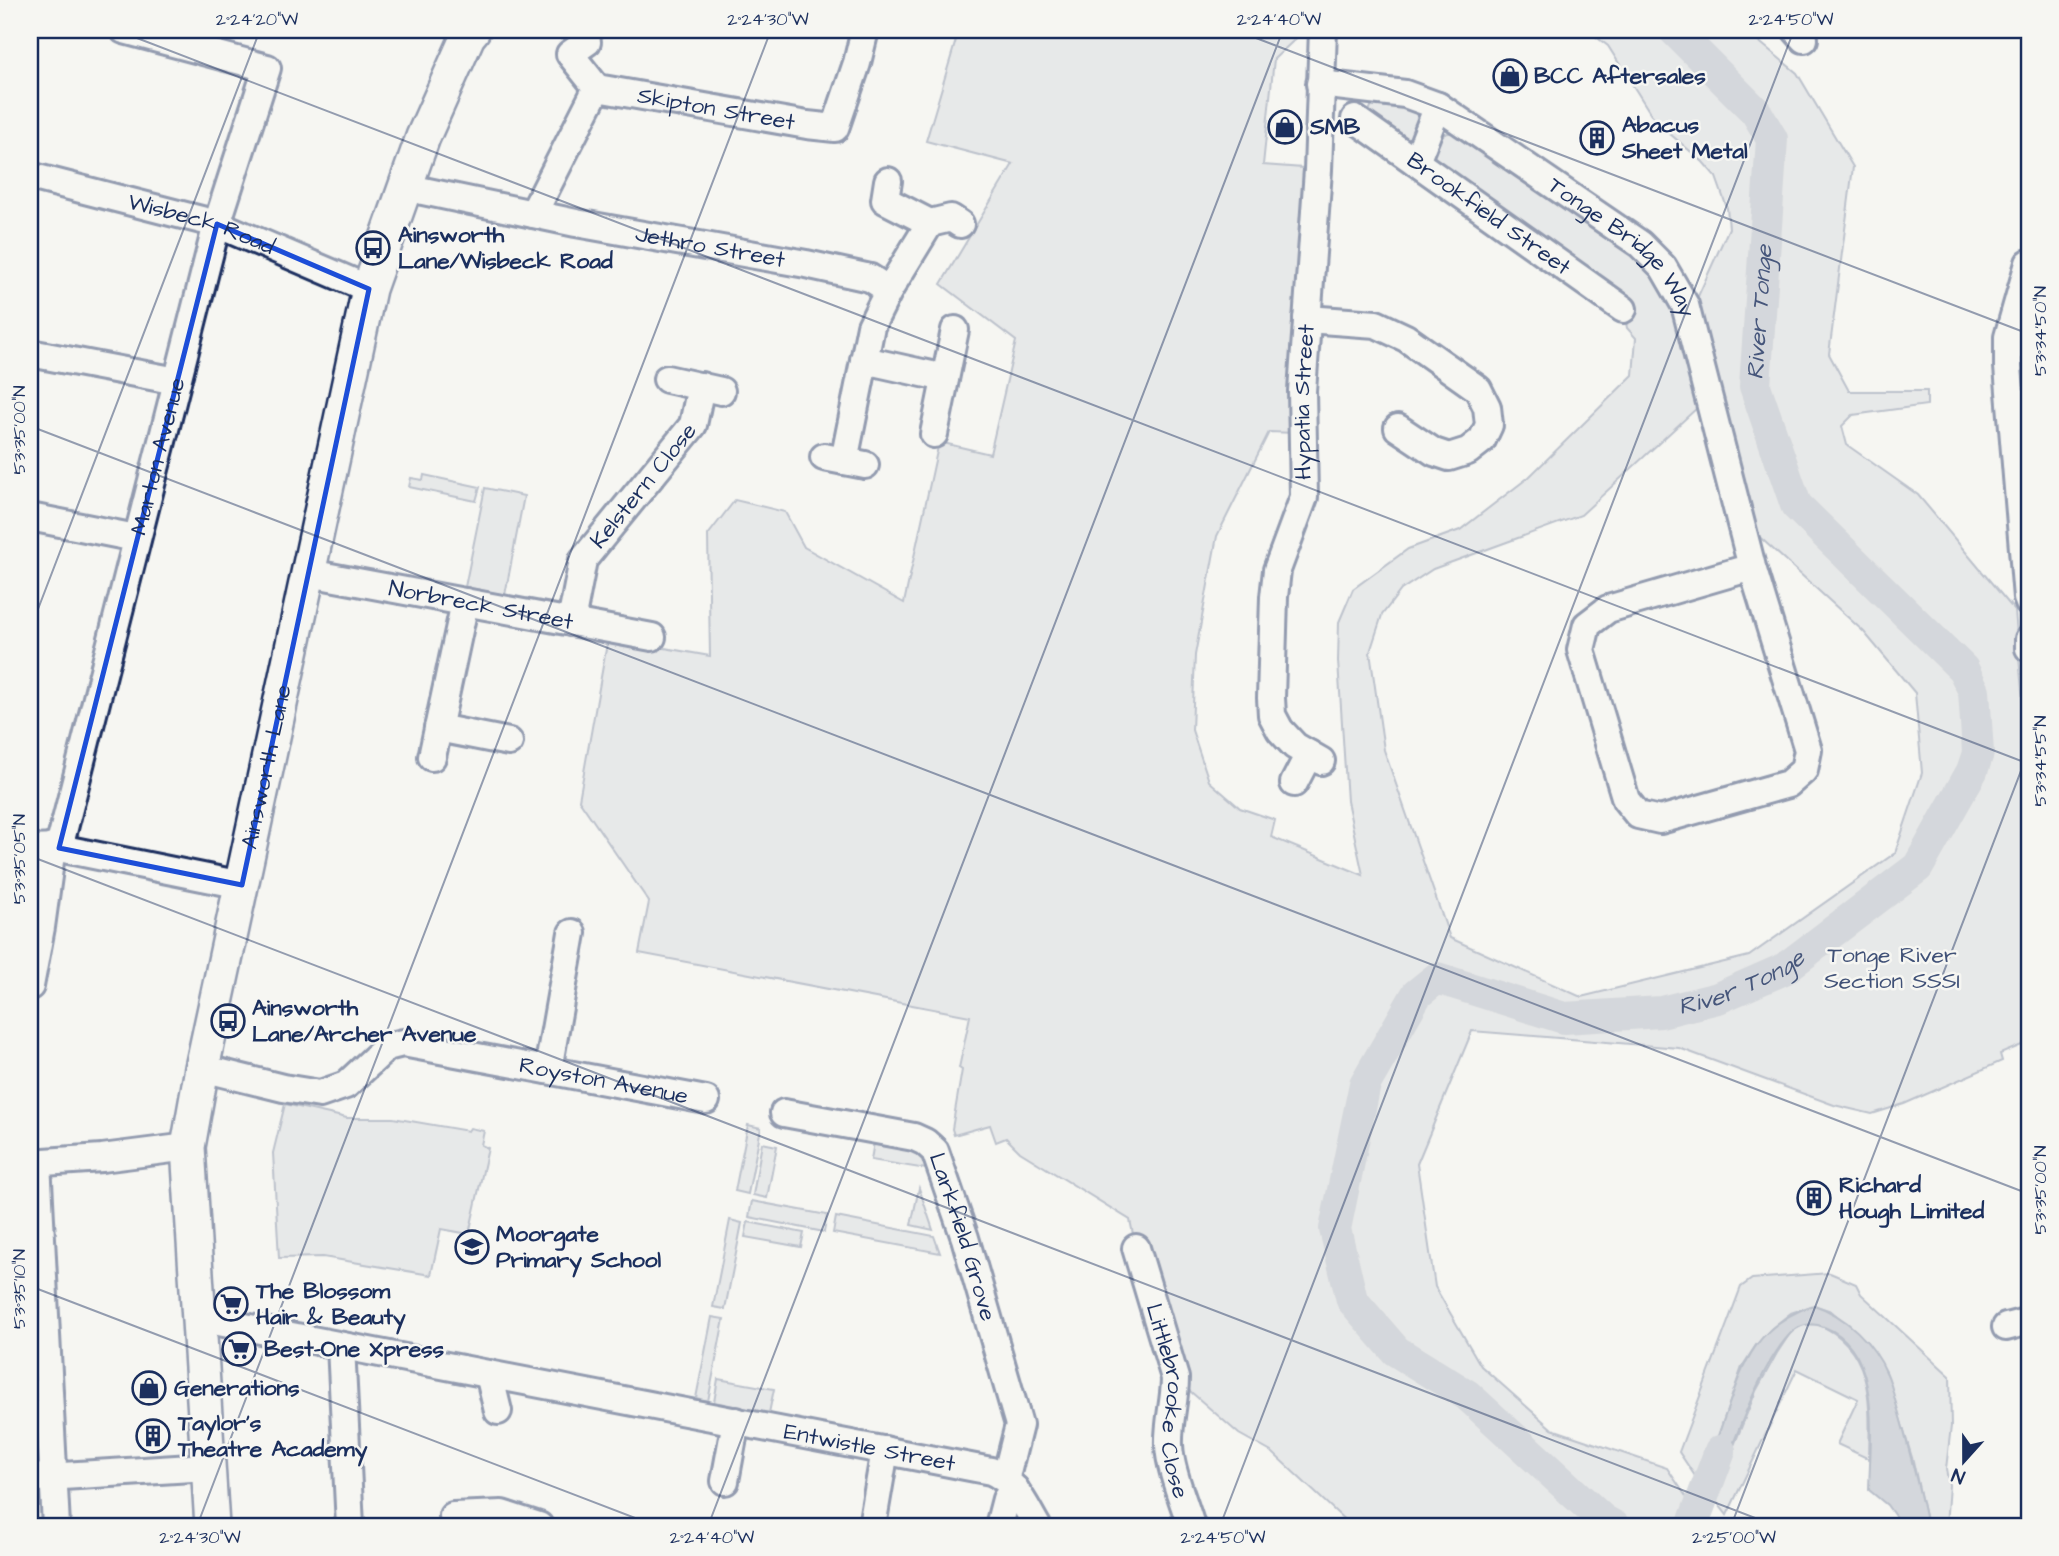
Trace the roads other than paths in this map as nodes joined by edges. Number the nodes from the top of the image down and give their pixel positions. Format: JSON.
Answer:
{"nodes":[{"id":1,"x":124,"y":30,"type":"edge"},
{"id":2,"x":473,"y":30,"type":"edge"},
{"id":3,"x":865,"y":30,"type":"edge"},
{"id":4,"x":1323,"y":30,"type":"edge"},
{"id":5,"x":587,"y":42,"type":"dead end"},
{"id":6,"x":1320,"y":84,"type":"junction"},
{"id":7,"x":597,"y":88,"type":"junction"},
{"id":8,"x":1438,"y":106,"type":"junction"},
{"id":9,"x":1355,"y":119,"type":"dead end"},
{"id":10,"x":1416,"y":162,"type":"junction"},
{"id":11,"x":30,"y":176,"type":"edge"},
{"id":12,"x":888,"y":181,"type":"dead end"},
{"id":13,"x":404,"y":187,"type":"junction"},
{"id":14,"x":533,"y":214,"type":"junction"},
{"id":15,"x":930,"y":223,"type":"junction"},
{"id":16,"x":217,"y":224,"type":"junction"},
{"id":17,"x":960,"y":224,"type":"dead end"},
{"id":18,"x":2029,"y":263,"type":"edge"},
{"id":19,"x":369,"y":289,"type":"junction"},
{"id":20,"x":889,"y":290,"type":"junction"},
{"id":21,"x":1623,"y":309,"type":"dead end"},
{"id":22,"x":1307,"y":319,"type":"junction"},
{"id":23,"x":955,"y":330,"type":"dead end"},
{"id":24,"x":30,"y":353,"type":"edge"},
{"id":25,"x":864,"y":360,"type":"junction"},
{"id":26,"x":945,"y":378,"type":"junction"},
{"id":27,"x":667,"y":379,"type":"dead end"},
{"id":28,"x":177,"y":381,"type":"junction"},
{"id":29,"x":1398,"y":428,"type":"dead end"},
{"id":30,"x":934,"y":434,"type":"dead end"},
{"id":31,"x":844,"y":461,"type":"dead end"},
{"id":32,"x":30,"y":517,"type":"edge"},
{"id":33,"x":136,"y":538,"type":"junction"},
{"id":34,"x":1752,"y":567,"type":"junction"},
{"id":35,"x":309,"y":573,"type":"junction"},
{"id":36,"x":465,"y":602,"type":"junction"},
{"id":37,"x":2029,"y":603,"type":"edge"},
{"id":38,"x":571,"y":622,"type":"junction"},
{"id":39,"x":652,"y":637,"type":"dead end"},
{"id":40,"x":2029,"y":639,"type":"edge"},
{"id":41,"x":2029,"y":648,"type":"edge"},
{"id":42,"x":438,"y":728,"type":"junction"},
{"id":43,"x":509,"y":742,"type":"dead end"},
{"id":44,"x":432,"y":757,"type":"dead end"},
{"id":45,"x":1294,"y":783,"type":"dead end"},
{"id":46,"x":47,"y":848,"type":"edge"},
{"id":47,"x":242,"y":885,"type":"junction"},
{"id":48,"x":572,"y":933,"type":"dead end"},
{"id":49,"x":30,"y":986,"type":"edge"},
{"id":50,"x":202,"y":1068,"type":"junction"},
{"id":51,"x":548,"y":1070,"type":"junction"},
{"id":52,"x":706,"y":1100,"type":"dead end"},
{"id":53,"x":784,"y":1113,"type":"dead end"},
{"id":54,"x":188,"y":1147,"type":"junction"},
{"id":55,"x":33,"y":1162,"type":"edge"},
{"id":56,"x":1136,"y":1248,"type":"dead end"},
{"id":57,"x":198,"y":1318,"type":"junction"},
{"id":58,"x":341,"y":1346,"type":"junction"},
{"id":59,"x":489,"y":1374,"type":"junction"},
{"id":60,"x":498,"y":1411,"type":"dead end"},
{"id":61,"x":736,"y":1421,"type":"junction"},
{"id":62,"x":885,"y":1450,"type":"junction"},
{"id":63,"x":208,"y":1467,"type":"junction"},
{"id":64,"x":41,"y":1477,"type":"edge"},
{"id":65,"x":725,"y":1481,"type":"dead end"},
{"id":66,"x":1010,"y":1483,"type":"junction"},
{"id":67,"x":453,"y":1516,"type":"dead end"},
{"id":68,"x":480,"y":1521,"type":"edge"},
{"id":69,"x":56,"y":1526,"type":"edge"},
{"id":70,"x":212,"y":1526,"type":"edge"},
{"id":71,"x":350,"y":1526,"type":"edge"},
{"id":72,"x":539,"y":1526,"type":"edge"},
{"id":73,"x":872,"y":1526,"type":"edge"},
{"id":74,"x":999,"y":1526,"type":"edge"},
{"id":75,"x":1037,"y":1526,"type":"edge"},
{"id":76,"x":1191,"y":1526,"type":"edge"}],
"edges":[{"from":1,"to":16,"type":"street","name":"Marton Avenue"},
{"from":2,"to":13,"type":"main road","name":"Ainsworth Lane"},
{"from":3,"to":7,"type":"street","name":"Skipton Street"},
{"from":4,"to":6,"type":"street","name":"Hypatia Street"},
{"from":5,"to":7,"type":"street"},
{"from":6,"to":8,"type":"street","name":"Tonge Bridge Way"},
{"from":6,"to":22,"type":"street","name":"Hypatia Street"},
{"from":7,"to":14,"type":"street"},
{"from":8,"to":10,"type":"street"},
{"from":8,"to":34,"type":"street","name":"Tonge Bridge Way"},
{"from":9,"to":10,"type":"street","name":"Brookfield Street"},
{"from":10,"to":21,"type":"street","name":"Brookfield Street"},
{"from":11,"to":16,"type":"street","name":"Wisbeck Road"},
{"from":12,"to":15,"type":"street"},
{"from":13,"to":14,"type":"street","name":"Jethro Street"},
{"from":13,"to":19,"type":"main road","name":"Ainsworth Lane"},
{"from":14,"to":20,"type":"street","name":"Jethro Street"},
{"from":15,"to":17,"type":"street"},
{"from":15,"to":20,"type":"street"},
{"from":16,"to":19,"type":"street","name":"Wisbeck Road"},
{"from":16,"to":28,"type":"street","name":"Marton Avenue"},
{"from":18,"to":37,"type":"street"},
{"from":19,"to":35,"type":"main road","name":"Ainsworth Lane"},
{"from":20,"to":25,"type":"street"},
{"from":22,"to":29,"type":"street"},
{"from":22,"to":45,"type":"street","name":"Hypatia Street"},
{"from":23,"to":26,"type":"street"},
{"from":24,"to":28,"type":"street"},
{"from":25,"to":26,"type":"street"},
{"from":25,"to":31,"type":"street"},
{"from":26,"to":30,"type":"street"},
{"from":27,"to":38,"type":"street","name":"Kelstern Close"},
{"from":28,"to":33,"type":"street","name":"Marton Avenue"},
{"from":32,"to":33,"type":"street"},
{"from":33,"to":46,"type":"street","name":"Marton Avenue"},
{"from":34,"to":34,"type":"street","name":"Tonge Bridge Way"},
{"from":35,"to":36,"type":"street","name":"Norbreck Street"},
{"from":35,"to":47,"type":"main road","name":"Ainsworth Lane"},
{"from":36,"to":38,"type":"street","name":"Norbreck Street"},
{"from":36,"to":42,"type":"street"},
{"from":38,"to":39,"type":"street","name":"Norbreck Street"},
{"from":40,"to":41,"type":"street"},
{"from":42,"to":43,"type":"street"},
{"from":42,"to":44,"type":"street"},
{"from":46,"to":47,"type":"street"},
{"from":46,"to":49,"type":"street","name":"Marton Avenue"},
{"from":47,"to":50,"type":"main road","name":"Ainsworth Lane"},
{"from":48,"to":51,"type":"street"},
{"from":50,"to":51,"type":"street","name":"Royston Avenue"},
{"from":50,"to":54,"type":"main road","name":"Ainsworth Lane"},
{"from":51,"to":52,"type":"street","name":"Royston Avenue"},
{"from":53,"to":66,"type":"street","name":"Larkfield Grove"},
{"from":54,"to":55,"type":"street"},
{"from":54,"to":57,"type":"main road","name":"Ainsworth Lane"},
{"from":55,"to":64,"type":"street"},
{"from":56,"to":76,"type":"street","name":"Littlebrooke Close"},
{"from":57,"to":58,"type":"street","name":"Entwistle Street"},
{"from":57,"to":63,"type":"main road","name":"Ainsworth Lane"},
{"from":58,"to":59,"type":"street","name":"Entwistle Street"},
{"from":58,"to":71,"type":"street"},
{"from":59,"to":60,"type":"street"},
{"from":59,"to":61,"type":"street","name":"Entwistle Street"},
{"from":61,"to":62,"type":"street","name":"Entwistle Street"},
{"from":61,"to":65,"type":"street"},
{"from":62,"to":66,"type":"street","name":"Entwistle Street"},
{"from":62,"to":73,"type":"street"},
{"from":63,"to":64,"type":"street"},
{"from":63,"to":70,"type":"main road","name":"Ainsworth Lane"},
{"from":64,"to":69,"type":"street"},
{"from":66,"to":74,"type":"street","name":"Larkfield Grove"},
{"from":66,"to":75,"type":"street"},
{"from":67,"to":68,"type":"street"},
{"from":68,"to":72,"type":"street"}]}
